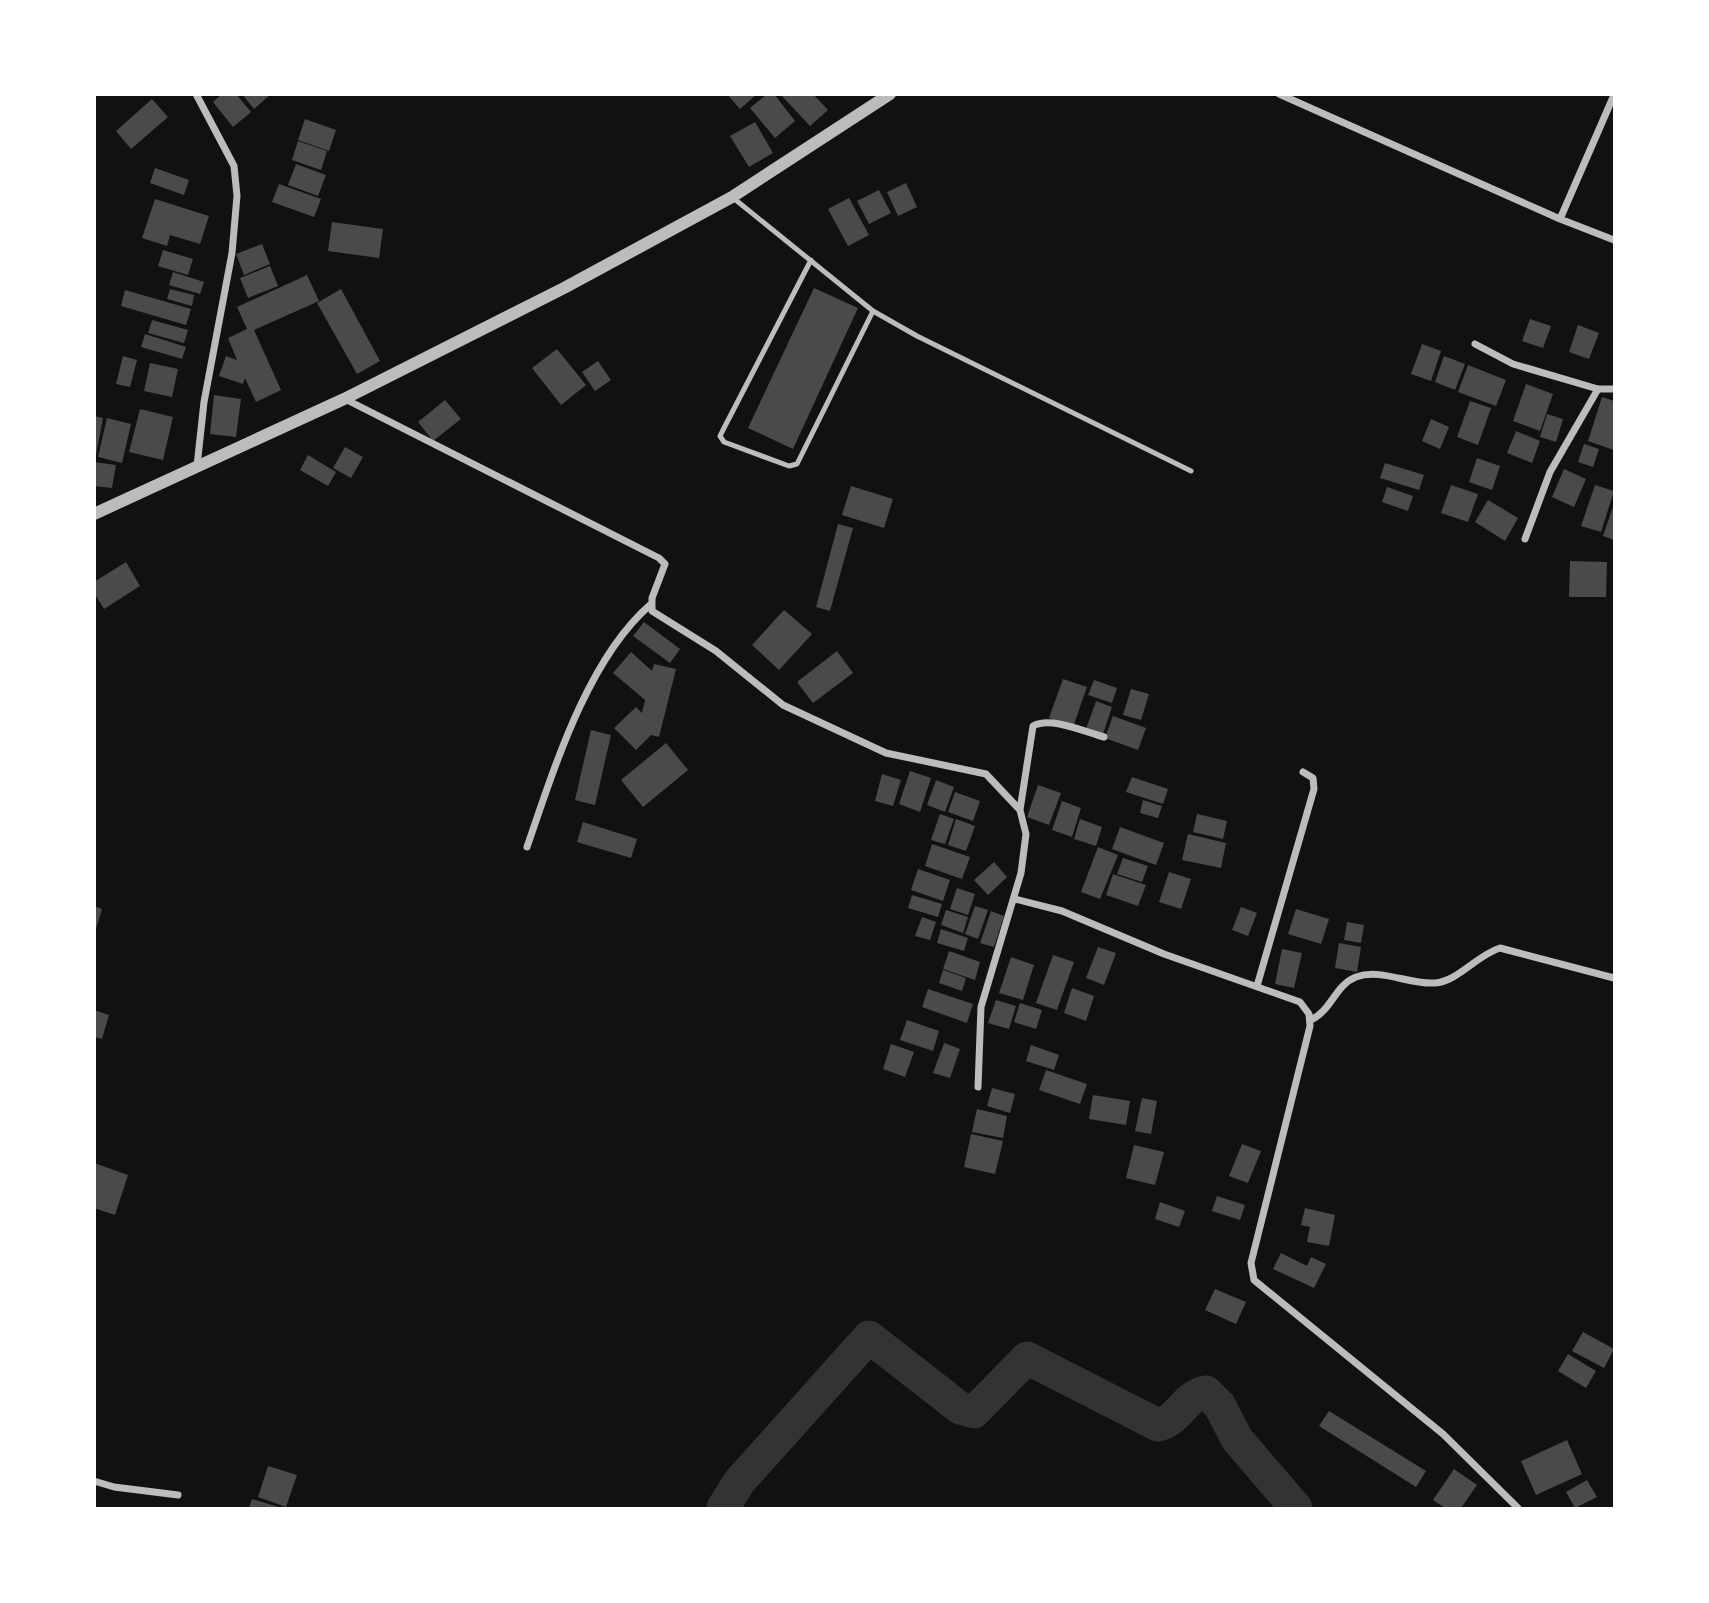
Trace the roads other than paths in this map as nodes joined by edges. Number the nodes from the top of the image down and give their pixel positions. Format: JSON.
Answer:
{"nodes":[{"id":1,"x":196,"y":94,"type":"edge"},
{"id":2,"x":890,"y":94,"type":"edge"},
{"id":3,"x":1279,"y":94,"type":"edge"},
{"id":4,"x":1615,"y":95,"type":"edge"},
{"id":5,"x":732,"y":197,"type":"junction"},
{"id":6,"x":1560,"y":219,"type":"junction"},
{"id":7,"x":1615,"y":240,"type":"edge"},
{"id":8,"x":811,"y":260,"type":"junction"},
{"id":9,"x":873,"y":312,"type":"junction"},
{"id":10,"x":1475,"y":344,"type":"dead end"},
{"id":11,"x":1598,"y":389,"type":"junction"},
{"id":12,"x":1615,"y":389,"type":"edge"},
{"id":13,"x":345,"y":399,"type":"junction"},
{"id":14,"x":197,"y":466,"type":"junction"},
{"id":15,"x":1191,"y":471,"type":"dead end"},
{"id":16,"x":94,"y":514,"type":"edge"},
{"id":17,"x":1525,"y":539,"type":"dead end"},
{"id":18,"x":650,"y":605,"type":"junction"},
{"id":19,"x":1104,"y":737,"type":"dead end"},
{"id":20,"x":1303,"y":772,"type":"dead end"},
{"id":21,"x":1020,"y":810,"type":"junction"},
{"id":22,"x":527,"y":847,"type":"dead end"},
{"id":23,"x":1015,"y":899,"type":"junction"},
{"id":24,"x":1615,"y":978,"type":"edge"},
{"id":25,"x":1257,"y":986,"type":"junction"},
{"id":26,"x":1311,"y":1020,"type":"junction"},
{"id":27,"x":978,"y":1087,"type":"dead end"},
{"id":28,"x":94,"y":1482,"type":"edge"},
{"id":29,"x":178,"y":1495,"type":"dead end"},
{"id":30,"x":1518,"y":1508,"type":"edge"}],
"edges":[{"from":1,"to":14,"type":"street"},
{"from":2,"to":5,"type":"street"},
{"from":3,"to":6,"type":"street"},
{"from":4,"to":6,"type":"street"},
{"from":5,"to":8,"type":"lane"},
{"from":5,"to":13,"type":"street"},
{"from":6,"to":7,"type":"street"},
{"from":8,"to":9,"type":"lane"},
{"from":8,"to":9,"type":"lane"},
{"from":9,"to":15,"type":"lane"},
{"from":10,"to":11,"type":"street"},
{"from":11,"to":12,"type":"street"},
{"from":11,"to":17,"type":"street"},
{"from":13,"to":14,"type":"street"},
{"from":13,"to":18,"type":"street"},
{"from":14,"to":16,"type":"street"},
{"from":18,"to":21,"type":"street"},
{"from":18,"to":22,"type":"street"},
{"from":19,"to":21,"type":"street"},
{"from":20,"to":25,"type":"street"},
{"from":21,"to":23,"type":"street"},
{"from":23,"to":25,"type":"street"},
{"from":23,"to":27,"type":"street"},
{"from":24,"to":26,"type":"street"},
{"from":25,"to":26,"type":"street"},
{"from":26,"to":30,"type":"street"},
{"from":28,"to":29,"type":"street"}]}
